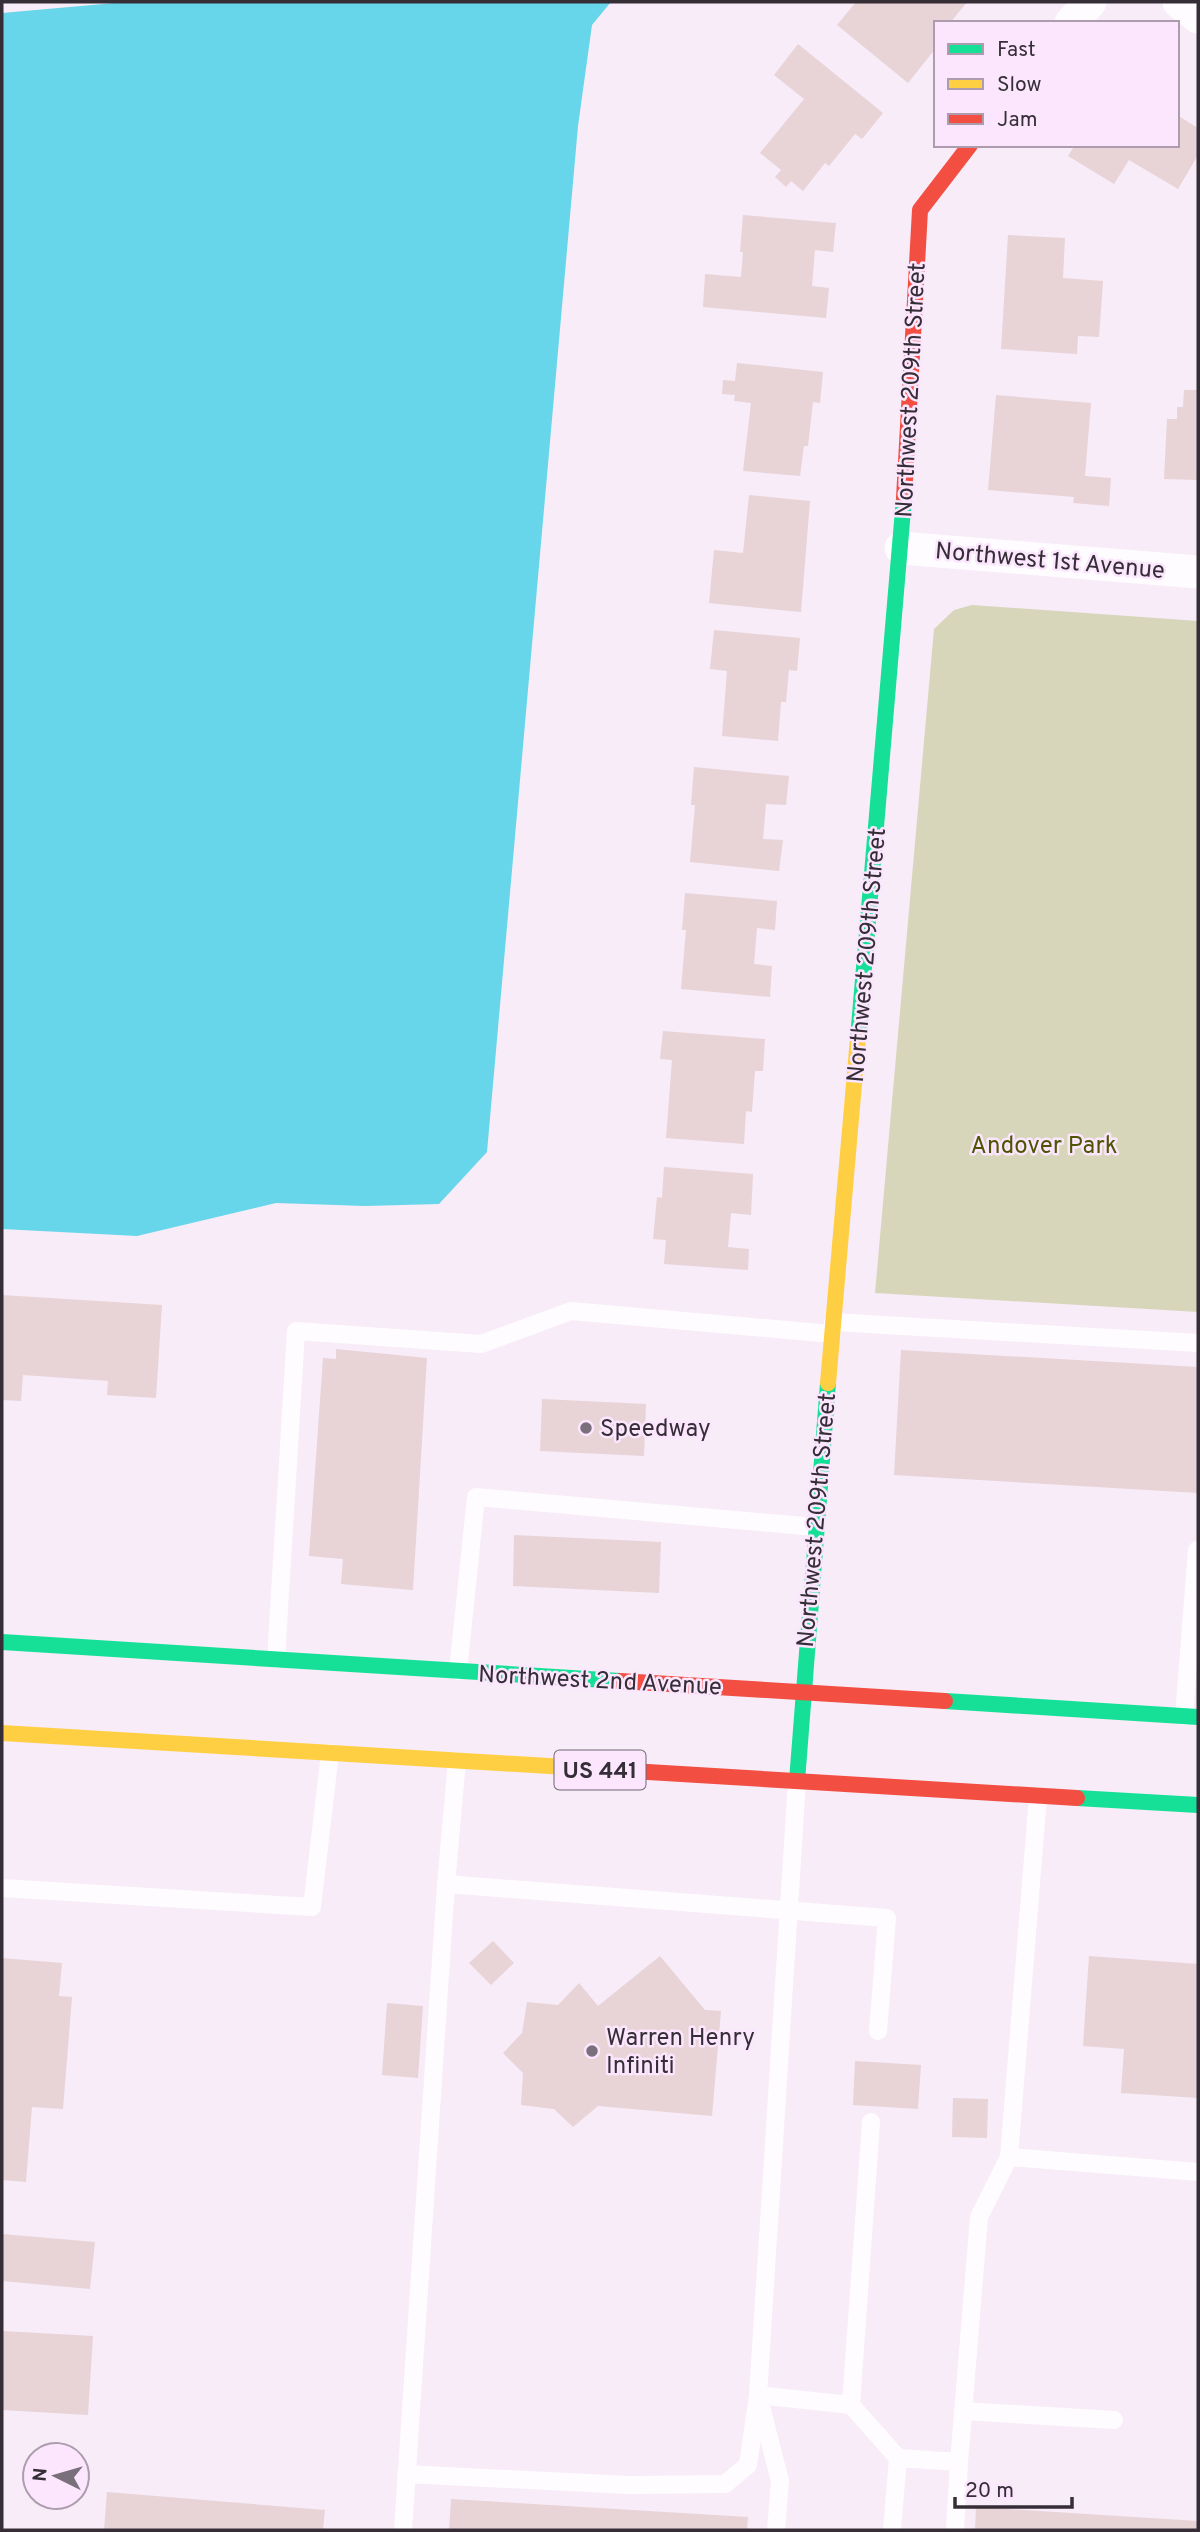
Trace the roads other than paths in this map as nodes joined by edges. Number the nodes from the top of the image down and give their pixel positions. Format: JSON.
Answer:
{"nodes":[{"id":1,"x":1090,"y":2,"type":"edge"},
{"id":2,"x":1179,"y":2,"type":"edge"},
{"id":3,"x":1198,"y":17,"type":"edge"},
{"id":4,"x":1073,"y":21,"type":"edge"},
{"id":5,"x":968,"y":147,"type":"edge"},
{"id":6,"x":901,"y":548,"type":"junction"},
{"id":7,"x":1198,"y":572,"type":"edge"},
{"id":8,"x":833,"y":1328,"type":"junction"},
{"id":9,"x":1198,"y":1343,"type":"edge"},
{"id":10,"x":816,"y":1527,"type":"junction"},
{"id":11,"x":1197,"y":1550,"type":"edge"},
{"id":12,"x":2,"y":1642,"type":"edge"},
{"id":13,"x":275,"y":1659,"type":"junction"},
{"id":14,"x":458,"y":1671,"type":"junction"},
{"id":15,"x":802,"y":1692,"type":"junction"},
{"id":16,"x":1191,"y":1716,"type":"edge"},
{"id":17,"x":2,"y":1733,"type":"edge"},
{"id":18,"x":330,"y":1753,"type":"junction"},
{"id":19,"x":457,"y":1761,"type":"junction"},
{"id":20,"x":797,"y":1781,"type":"junction"},
{"id":21,"x":1038,"y":1796,"type":"junction"},
{"id":22,"x":1198,"y":1805,"type":"edge"},
{"id":23,"x":446,"y":1884,"type":"junction"},
{"id":24,"x":2,"y":1888,"type":"edge"},
{"id":25,"x":789,"y":1910,"type":"junction"},
{"id":26,"x":878,"y":2031,"type":"dead end"},
{"id":27,"x":871,"y":2122,"type":"dead end"},
{"id":28,"x":1009,"y":2157,"type":"junction"},
{"id":29,"x":1198,"y":2172,"type":"edge"},
{"id":30,"x":758,"y":2395,"type":"junction"},
{"id":31,"x":851,"y":2405,"type":"junction"},
{"id":32,"x":964,"y":2411,"type":"junction"},
{"id":33,"x":1114,"y":2420,"type":"dead end"},
{"id":34,"x":898,"y":2458,"type":"junction"},
{"id":35,"x":959,"y":2462,"type":"junction"},
{"id":36,"x":406,"y":2474,"type":"junction"},
{"id":37,"x":403,"y":2530,"type":"edge"},
{"id":38,"x":776,"y":2530,"type":"edge"},
{"id":39,"x":892,"y":2530,"type":"edge"},
{"id":40,"x":955,"y":2530,"type":"edge"}],
"edges":[{"from":1,"to":4,"type":"street"},
{"from":2,"to":3,"type":"street"},
{"from":5,"to":6,"type":"main road","name":"Northwest 209th Street"},
{"from":6,"to":7,"type":"street","name":"Northwest 1st Avenue"},
{"from":6,"to":8,"type":"main road","name":"Northwest 209th Street"},
{"from":8,"to":9,"type":"lane"},
{"from":8,"to":10,"type":"main road","name":"Northwest 209th Street"},
{"from":8,"to":13,"type":"lane"},
{"from":10,"to":14,"type":"lane"},
{"from":10,"to":15,"type":"main road","name":"Northwest 209th Street"},
{"from":11,"to":16,"type":"lane"},
{"from":12,"to":13,"type":"main road","name":"Northwest 2nd Avenue"},
{"from":13,"to":14,"type":"main road","name":"Northwest 2nd Avenue"},
{"from":14,"to":15,"type":"main road","name":"Northwest 2nd Avenue"},
{"from":15,"to":16,"type":"main road","name":"Northwest 2nd Avenue"},
{"from":15,"to":20,"type":"main road","name":"Northwest 209th Street"},
{"from":17,"to":18,"type":"main road","number":"US 441"},
{"from":18,"to":19,"type":"main road","number":"US 441"},
{"from":18,"to":24,"type":"lane"},
{"from":19,"to":20,"type":"main road","number":"US 441"},
{"from":19,"to":23,"type":"lane"},
{"from":20,"to":21,"type":"main road","number":"US 441"},
{"from":20,"to":25,"type":"lane"},
{"from":21,"to":22,"type":"main road","number":"US 441"},
{"from":21,"to":28,"type":"lane"},
{"from":23,"to":25,"type":"lane"},
{"from":23,"to":36,"type":"lane"},
{"from":25,"to":26,"type":"lane"},
{"from":25,"to":30,"type":"lane"},
{"from":27,"to":31,"type":"lane"},
{"from":28,"to":29,"type":"lane"},
{"from":28,"to":32,"type":"lane"},
{"from":30,"to":31,"type":"lane"},
{"from":30,"to":36,"type":"lane"},
{"from":30,"to":38,"type":"lane"},
{"from":31,"to":34,"type":"lane"},
{"from":32,"to":33,"type":"lane"},
{"from":32,"to":35,"type":"lane"},
{"from":34,"to":35,"type":"lane"},
{"from":34,"to":39,"type":"lane"},
{"from":35,"to":40,"type":"lane"},
{"from":36,"to":37,"type":"lane"}]}
